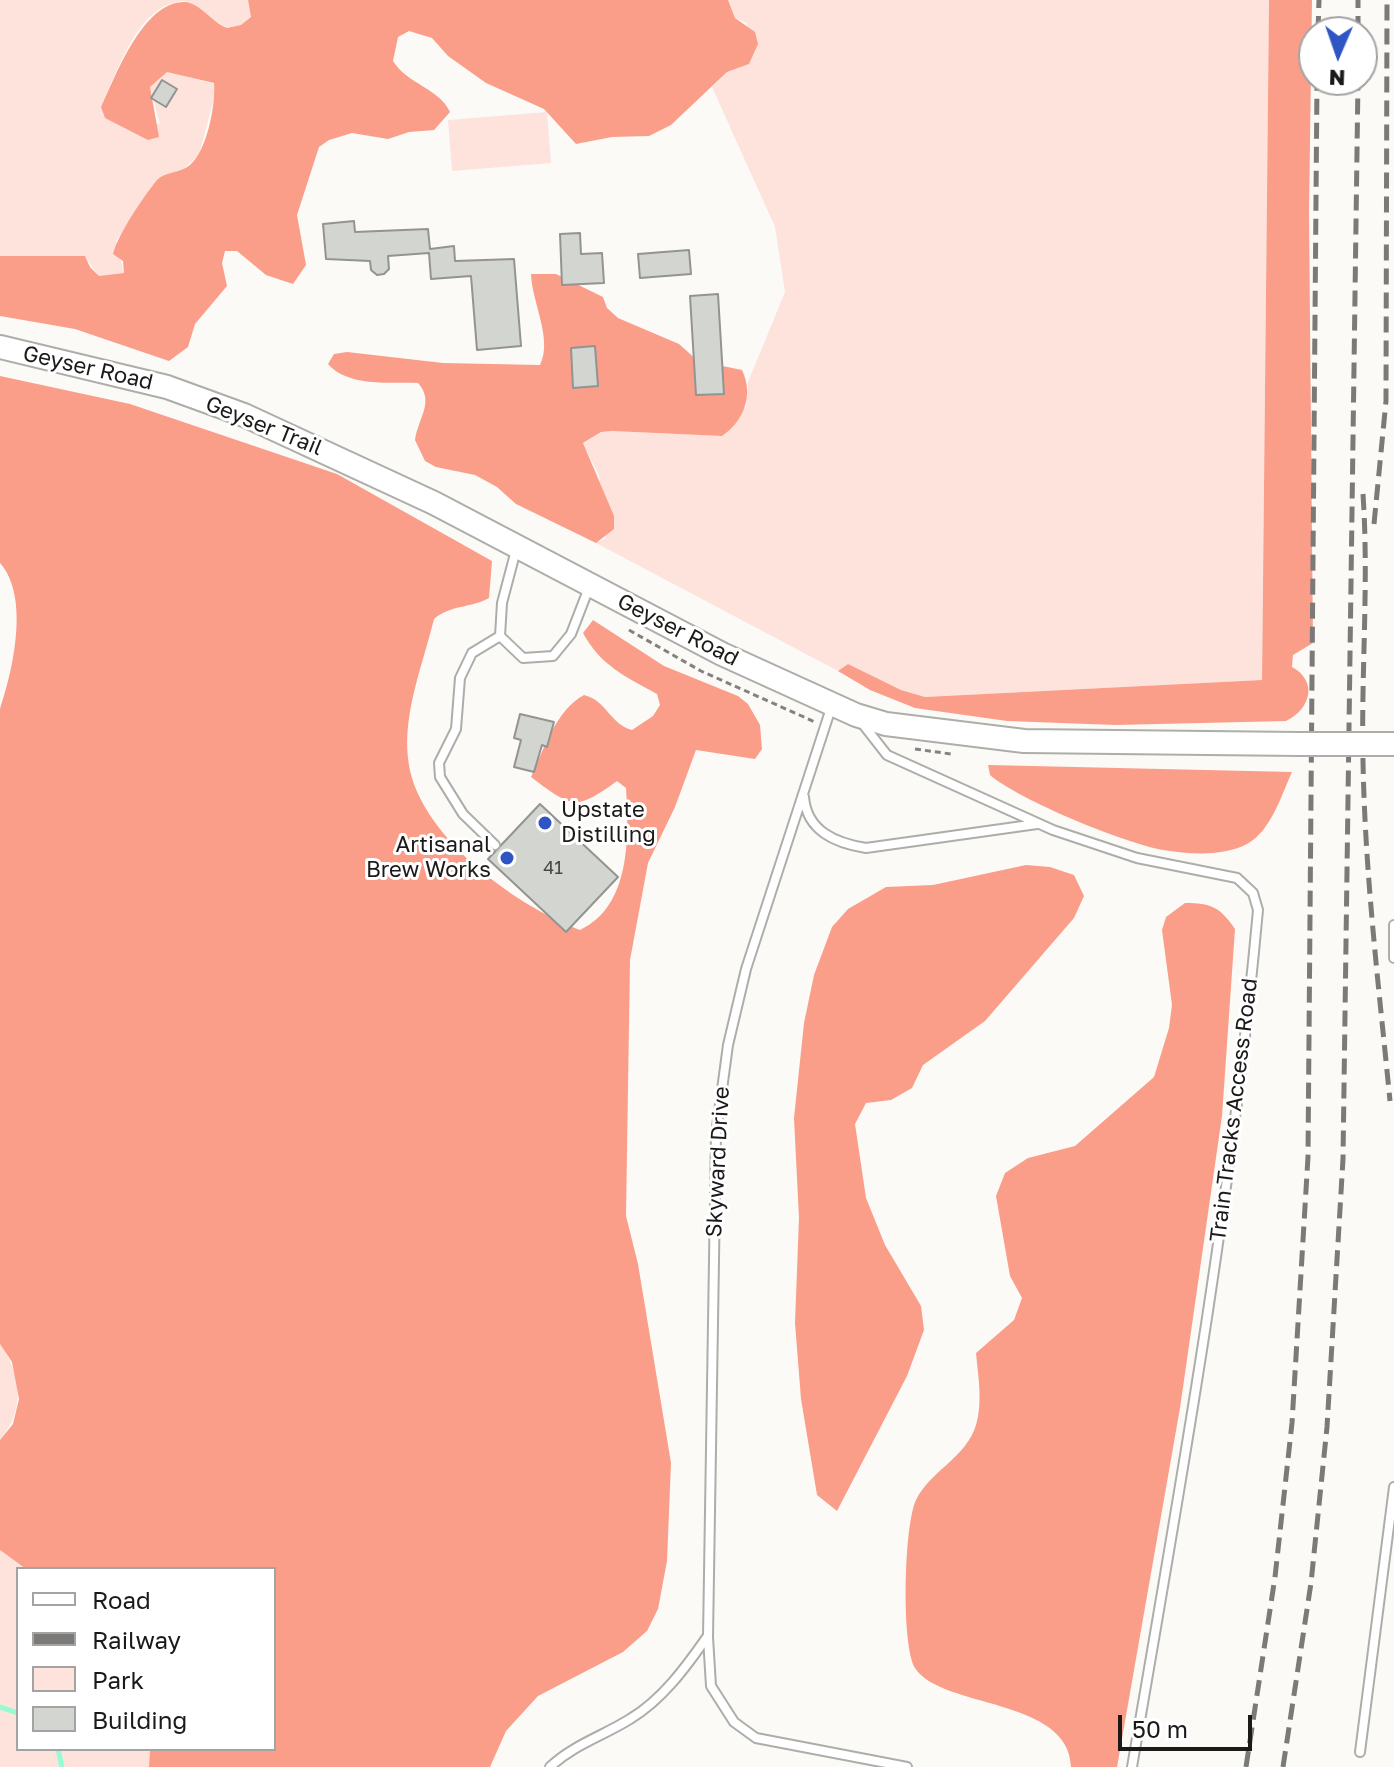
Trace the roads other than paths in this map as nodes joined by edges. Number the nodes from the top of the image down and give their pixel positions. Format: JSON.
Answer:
{"nodes":[{"id":1,"x":0,"y":347,"type":"edge"},
{"id":2,"x":517,"y":546,"type":"junction"},
{"id":3,"x":590,"y":585,"type":"junction"},
{"id":4,"x":500,"y":636,"type":"junction"},
{"id":5,"x":833,"y":704,"type":"junction"},
{"id":6,"x":856,"y":715,"type":"junction"},
{"id":7,"x":1385,"y":744,"type":"edge"},
{"id":8,"x":804,"y":790,"type":"junction"},
{"id":9,"x":1038,"y":824,"type":"junction"},
{"id":10,"x":495,"y":845,"type":"dead end"},
{"id":11,"x":1394,"y":925,"type":"edge"},
{"id":12,"x":1394,"y":958,"type":"edge"},
{"id":13,"x":1394,"y":1487,"type":"edge"},
{"id":14,"x":708,"y":1637,"type":"junction"},
{"id":15,"x":1360,"y":1752,"type":"dead end"},
{"id":16,"x":550,"y":1767,"type":"edge"},
{"id":17,"x":907,"y":1767,"type":"edge"},
{"id":18,"x":1132,"y":1767,"type":"edge"}],
"edges":[{"from":1,"to":2,"type":"street","name":"Geyser Road"},
{"from":2,"to":3,"type":"street","name":"Geyser Road"},
{"from":2,"to":4,"type":"lane"},
{"from":3,"to":4,"type":"lane"},
{"from":3,"to":5,"type":"street","name":"Geyser Road"},
{"from":4,"to":10,"type":"lane"},
{"from":5,"to":6,"type":"street","name":"Geyser Road"},
{"from":5,"to":8,"type":"lane","name":"Skyward Drive"},
{"from":6,"to":7,"type":"street","name":"Geyser Road","bridge":true},
{"from":6,"to":9,"type":"lane","name":"Train Tracks Access Road"},
{"from":8,"to":9,"type":"lane"},
{"from":8,"to":14,"type":"lane","name":"Skyward Drive"},
{"from":9,"to":18,"type":"lane","name":"Train Tracks Access Road"},
{"from":11,"to":12,"type":"lane"},
{"from":13,"to":15,"type":"lane"},
{"from":14,"to":16,"type":"lane"},
{"from":14,"to":17,"type":"lane","name":"Skyward Drive"}]}
